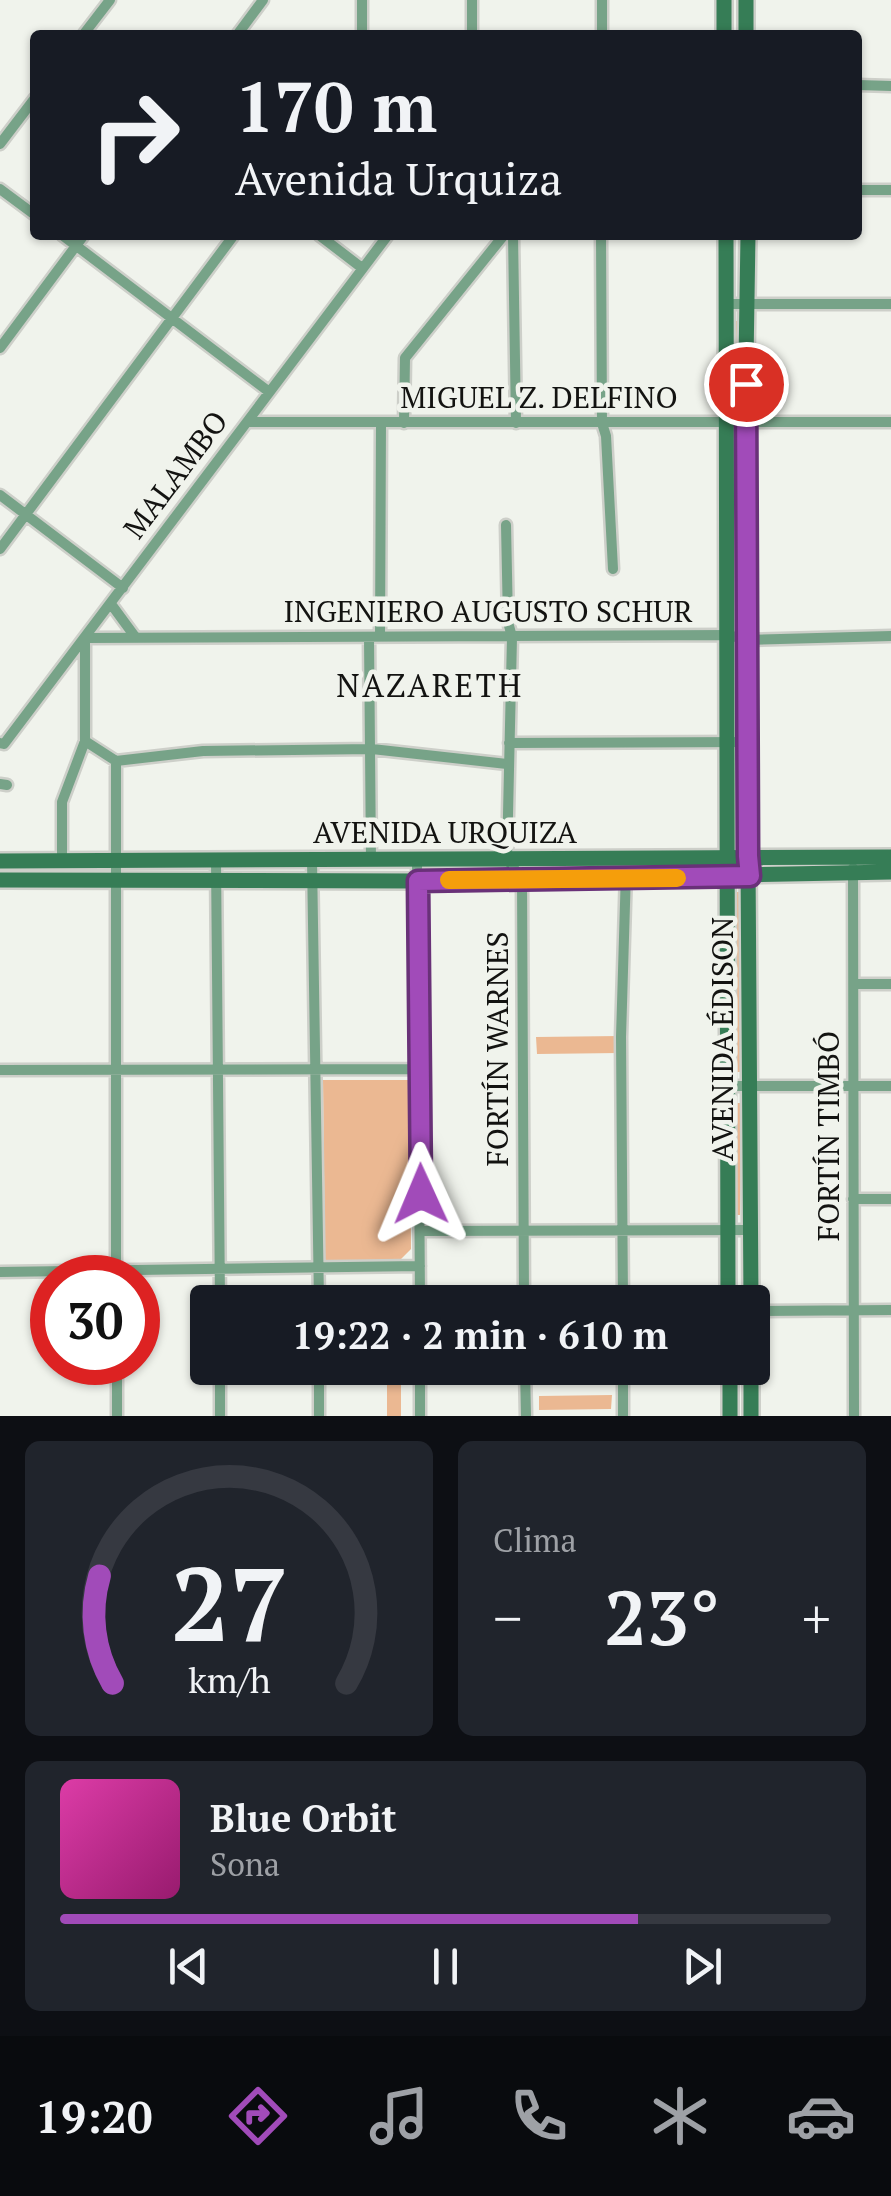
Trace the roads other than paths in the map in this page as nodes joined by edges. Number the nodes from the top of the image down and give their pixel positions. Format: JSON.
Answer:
{"nodes":[{"id":1,"x":110,"y":0,"type":"edge"},
{"id":2,"x":263,"y":0,"type":"edge"},
{"id":3,"x":362,"y":0,"type":"edge"},
{"id":4,"x":472,"y":0,"type":"edge"},
{"id":5,"x":602,"y":0,"type":"edge"},
{"id":6,"x":724,"y":0,"type":"edge"},
{"id":7,"x":746,"y":0,"type":"edge"},
{"id":8,"x":87,"y":30,"type":"edge"},
{"id":9,"x":241,"y":30,"type":"edge"},
{"id":10,"x":362,"y":30,"type":"edge"},
{"id":11,"x":472,"y":30,"type":"edge"},
{"id":12,"x":602,"y":30,"type":"edge"},
{"id":13,"x":724,"y":30,"type":"edge"},
{"id":14,"x":746,"y":30,"type":"edge"},
{"id":15,"x":862,"y":85,"type":"edge"},
{"id":16,"x":891,"y":86,"type":"edge"},
{"id":17,"x":30,"y":105,"type":"edge"},
{"id":18,"x":0,"y":144,"type":"edge"},
{"id":19,"x":0,"y":189,"type":"edge"},
{"id":20,"x":862,"y":190,"type":"edge"},
{"id":21,"x":891,"y":190,"type":"edge"},
{"id":22,"x":30,"y":211,"type":"edge"},
{"id":23,"x":80,"y":240,"type":"edge"},
{"id":24,"x":230,"y":240,"type":"edge"},
{"id":25,"x":326,"y":240,"type":"edge"},
{"id":26,"x":384,"y":240,"type":"edge"},
{"id":27,"x":500,"y":240,"type":"edge"},
{"id":28,"x":514,"y":240,"type":"edge"},
{"id":29,"x":601,"y":240,"type":"edge"},
{"id":30,"x":726,"y":240,"type":"edge"},
{"id":31,"x":748,"y":240,"type":"edge"},
{"id":32,"x":362,"y":268,"type":"junction"},
{"id":33,"x":726,"y":304,"type":"junction"},
{"id":34,"x":748,"y":304,"type":"junction"},
{"id":35,"x":891,"y":304,"type":"edge"},
{"id":36,"x":170,"y":318,"type":"junction"},
{"id":37,"x":0,"y":348,"type":"edge"},
{"id":38,"x":268,"y":391,"type":"junction"},
{"id":39,"x":247,"y":422,"type":"junction"},
{"id":40,"x":381,"y":422,"type":"junction"},
{"id":41,"x":891,"y":422,"type":"edge"},
{"id":42,"x":404,"y":423,"type":"junction"},
{"id":43,"x":516,"y":423,"type":"junction"},
{"id":44,"x":602,"y":423,"type":"junction"},
{"id":45,"x":726,"y":423,"type":"junction"},
{"id":46,"x":745,"y":424,"type":"junction"},
{"id":47,"x":0,"y":495,"type":"edge"},
{"id":48,"x":26,"y":514,"type":"junction"},
{"id":49,"x":506,"y":525,"type":"dead end"},
{"id":50,"x":0,"y":549,"type":"edge"},
{"id":51,"x":613,"y":568,"type":"dead end"},
{"id":52,"x":123,"y":588,"type":"junction"},
{"id":53,"x":111,"y":604,"type":"junction"},
{"id":54,"x":512,"y":636,"type":"junction"},
{"id":55,"x":729,"y":636,"type":"junction"},
{"id":56,"x":891,"y":636,"type":"edge"},
{"id":57,"x":375,"y":637,"type":"junction"},
{"id":58,"x":85,"y":638,"type":"junction"},
{"id":59,"x":136,"y":638,"type":"junction"},
{"id":60,"x":746,"y":640,"type":"junction"},
{"id":61,"x":85,"y":741,"type":"junction"},
{"id":62,"x":747,"y":742,"type":"junction"},
{"id":63,"x":509,"y":743,"type":"junction"},
{"id":64,"x":730,"y":743,"type":"junction"},
{"id":65,"x":2,"y":744,"type":"edge"},
{"id":66,"x":372,"y":749,"type":"junction"},
{"id":67,"x":116,"y":760,"type":"junction"},
{"id":68,"x":507,"y":764,"type":"junction"},
{"id":69,"x":748,"y":856,"type":"junction"},
{"id":70,"x":891,"y":856,"type":"edge"},
{"id":71,"x":730,"y":857,"type":"junction"},
{"id":72,"x":62,"y":859,"type":"junction"},
{"id":73,"x":507,"y":859,"type":"junction"},
{"id":74,"x":114,"y":860,"type":"junction"},
{"id":75,"x":312,"y":860,"type":"junction"},
{"id":76,"x":626,"y":860,"type":"junction"},
{"id":77,"x":0,"y":861,"type":"edge"},
{"id":78,"x":216,"y":861,"type":"junction"},
{"id":79,"x":371,"y":861,"type":"junction"},
{"id":80,"x":418,"y":861,"type":"junction"},
{"id":81,"x":853,"y":865,"type":"junction"},
{"id":82,"x":891,"y":872,"type":"edge"},
{"id":83,"x":729,"y":876,"type":"junction"},
{"id":84,"x":750,"y":876,"type":"junction"},
{"id":85,"x":522,"y":879,"type":"junction"},
{"id":86,"x":626,"y":879,"type":"junction"},
{"id":87,"x":0,"y":880,"type":"edge"},
{"id":88,"x":118,"y":880,"type":"junction"},
{"id":89,"x":216,"y":881,"type":"junction"},
{"id":90,"x":310,"y":881,"type":"junction"},
{"id":91,"x":418,"y":881,"type":"junction"},
{"id":92,"x":856,"y":984,"type":"junction"},
{"id":93,"x":891,"y":984,"type":"edge"},
{"id":94,"x":419,"y":1069,"type":"junction"},
{"id":95,"x":0,"y":1070,"type":"edge"},
{"id":96,"x":116,"y":1070,"type":"junction"},
{"id":97,"x":317,"y":1070,"type":"junction"},
{"id":98,"x":218,"y":1071,"type":"junction"},
{"id":99,"x":851,"y":1085,"type":"junction"},
{"id":100,"x":728,"y":1086,"type":"junction"},
{"id":101,"x":750,"y":1086,"type":"junction"},
{"id":102,"x":891,"y":1086,"type":"edge"},
{"id":103,"x":853,"y":1199,"type":"junction"},
{"id":104,"x":891,"y":1199,"type":"edge"},
{"id":105,"x":523,"y":1230,"type":"junction"},
{"id":106,"x":623,"y":1230,"type":"junction"},
{"id":107,"x":727,"y":1230,"type":"junction"},
{"id":108,"x":750,"y":1230,"type":"junction"},
{"id":109,"x":421,"y":1231,"type":"junction"},
{"id":110,"x":116,"y":1255,"type":"edge"},
{"id":111,"x":420,"y":1266,"type":"junction"},
{"id":112,"x":320,"y":1267,"type":"junction"},
{"id":113,"x":220,"y":1268,"type":"junction"},
{"id":114,"x":160,"y":1271,"type":"edge"},
{"id":115,"x":0,"y":1272,"type":"edge"},
{"id":116,"x":30,"y":1273,"type":"edge"},
{"id":117,"x":220,"y":1285,"type":"edge"},
{"id":118,"x":319,"y":1285,"type":"edge"},
{"id":119,"x":420,"y":1285,"type":"edge"},
{"id":120,"x":524,"y":1285,"type":"edge"},
{"id":121,"x":623,"y":1285,"type":"edge"},
{"id":122,"x":728,"y":1285,"type":"edge"},
{"id":123,"x":751,"y":1285,"type":"edge"},
{"id":124,"x":854,"y":1310,"type":"junction"},
{"id":125,"x":891,"y":1310,"type":"edge"},
{"id":126,"x":770,"y":1311,"type":"edge"},
{"id":127,"x":117,"y":1385,"type":"edge"},
{"id":128,"x":220,"y":1385,"type":"edge"},
{"id":129,"x":319,"y":1385,"type":"edge"},
{"id":130,"x":420,"y":1385,"type":"edge"},
{"id":131,"x":525,"y":1385,"type":"edge"},
{"id":132,"x":623,"y":1385,"type":"edge"},
{"id":133,"x":730,"y":1385,"type":"edge"},
{"id":134,"x":751,"y":1385,"type":"edge"},
{"id":135,"x":117,"y":1416,"type":"edge"},
{"id":136,"x":220,"y":1416,"type":"edge"},
{"id":137,"x":318,"y":1416,"type":"edge"},
{"id":138,"x":420,"y":1416,"type":"edge"},
{"id":139,"x":526,"y":1416,"type":"edge"},
{"id":140,"x":623,"y":1416,"type":"edge"},
{"id":141,"x":730,"y":1416,"type":"edge"},
{"id":142,"x":750,"y":1416,"type":"edge"},
{"id":143,"x":854,"y":1416,"type":"edge"}],
"edges":[{"from":1,"to":8,"type":"street"},
{"from":2,"to":9,"type":"street"},
{"from":3,"to":10,"type":"street"},
{"from":4,"to":11,"type":"street"},
{"from":5,"to":12,"type":"street"},
{"from":6,"to":13,"type":"main road"},
{"from":7,"to":14,"type":"main road"},
{"from":15,"to":16,"type":"street"},
{"from":17,"to":18,"type":"street"},
{"from":19,"to":22,"type":"street"},
{"from":20,"to":21,"type":"street"},
{"from":23,"to":36,"type":"street"},
{"from":23,"to":37,"type":"street"},
{"from":24,"to":36,"type":"street"},
{"from":25,"to":32,"type":"street"},
{"from":26,"to":32,"type":"street","name":"MALAMBO"},
{"from":27,"to":42,"type":"street"},
{"from":28,"to":43,"type":"street"},
{"from":29,"to":44,"type":"street"},
{"from":30,"to":33,"type":"main road","name":"AVENIDA ÉDISON"},
{"from":31,"to":34,"type":"main road","name":"AVENIDA ÉDISON"},
{"from":32,"to":38,"type":"street","name":"MALAMBO"},
{"from":33,"to":34,"type":"street"},
{"from":33,"to":45,"type":"main road","name":"AVENIDA ÉDISON"},
{"from":34,"to":35,"type":"street"},
{"from":34,"to":46,"type":"main road","name":"AVENIDA ÉDISON"},
{"from":36,"to":38,"type":"street"},
{"from":36,"to":48,"type":"street"},
{"from":38,"to":39,"type":"street","name":"MALAMBO"},
{"from":39,"to":40,"type":"street","name":"MIGUEL Z. DELFINO"},
{"from":39,"to":52,"type":"street","name":"MALAMBO"},
{"from":40,"to":42,"type":"street","name":"MIGUEL Z. DELFINO"},
{"from":40,"to":57,"type":"street"},
{"from":41,"to":46,"type":"street","name":"MIGUEL Z. DELFINO"},
{"from":42,"to":43,"type":"street","name":"MIGUEL Z. DELFINO"},
{"from":43,"to":44,"type":"street","name":"MIGUEL Z. DELFINO"},
{"from":44,"to":45,"type":"street","name":"MIGUEL Z. DELFINO"},
{"from":44,"to":51,"type":"street"},
{"from":45,"to":46,"type":"street","name":"MIGUEL Z. DELFINO"},
{"from":45,"to":55,"type":"main road","name":"AVENIDA ÉDISON"},
{"from":46,"to":60,"type":"main road","name":"AVENIDA ÉDISON"},
{"from":47,"to":48,"type":"street"},
{"from":48,"to":50,"type":"street"},
{"from":48,"to":52,"type":"street"},
{"from":49,"to":54,"type":"street"},
{"from":52,"to":53,"type":"street","name":"MALAMBO"},
{"from":53,"to":58,"type":"street","name":"MALAMBO"},
{"from":53,"to":59,"type":"street"},
{"from":54,"to":55,"type":"street","name":"INGENIERO AUGUSTO SCHUR"},
{"from":54,"to":57,"type":"street","name":"INGENIERO AUGUSTO SCHUR"},
{"from":54,"to":63,"type":"street"},
{"from":55,"to":60,"type":"street","name":"INGENIERO AUGUSTO SCHUR"},
{"from":55,"to":64,"type":"main road","name":"AVENIDA ÉDISON"},
{"from":56,"to":60,"type":"street","name":"INGENIERO AUGUSTO SCHUR"},
{"from":57,"to":59,"type":"street","name":"INGENIERO AUGUSTO SCHUR"},
{"from":57,"to":66,"type":"street"},
{"from":58,"to":59,"type":"street","name":"INGENIERO AUGUSTO SCHUR"},
{"from":58,"to":61,"type":"street"},
{"from":58,"to":65,"type":"street","name":"MALAMBO"},
{"from":60,"to":62,"type":"main road","name":"AVENIDA ÉDISON"},
{"from":61,"to":67,"type":"street"},
{"from":61,"to":72,"type":"street"},
{"from":62,"to":64,"type":"street"},
{"from":62,"to":69,"type":"main road","name":"AVENIDA ÉDISON"},
{"from":63,"to":64,"type":"street"},
{"from":63,"to":68,"type":"street"},
{"from":64,"to":71,"type":"main road","name":"AVENIDA ÉDISON"},
{"from":66,"to":67,"type":"street"},
{"from":66,"to":68,"type":"street"},
{"from":66,"to":79,"type":"street"},
{"from":67,"to":74,"type":"street"},
{"from":68,"to":73,"type":"street"},
{"from":69,"to":71,"type":"main road","name":"AVENIDA URQUIZA"},
{"from":69,"to":81,"type":"main road","name":"AVENIDA URQUIZA"},
{"from":69,"to":84,"type":"main road","name":"AVENIDA ÉDISON"},
{"from":70,"to":81,"type":"main road","name":"AVENIDA URQUIZA"},
{"from":71,"to":76,"type":"main road","name":"AVENIDA URQUIZA"},
{"from":71,"to":83,"type":"main road","name":"AVENIDA ÉDISON"},
{"from":72,"to":74,"type":"main road","name":"AVENIDA URQUIZA"},
{"from":72,"to":77,"type":"main road","name":"AVENIDA URQUIZA"},
{"from":73,"to":76,"type":"main road","name":"AVENIDA URQUIZA"},
{"from":73,"to":80,"type":"main road","name":"AVENIDA URQUIZA"},
{"from":73,"to":85,"type":"street"},
{"from":74,"to":78,"type":"main road","name":"AVENIDA URQUIZA"},
{"from":74,"to":88,"type":"street"},
{"from":75,"to":78,"type":"main road","name":"AVENIDA URQUIZA"},
{"from":75,"to":79,"type":"main road","name":"AVENIDA URQUIZA"},
{"from":75,"to":90,"type":"street"},
{"from":76,"to":86,"type":"street"},
{"from":78,"to":89,"type":"street"},
{"from":79,"to":80,"type":"main road","name":"AVENIDA URQUIZA"},
{"from":80,"to":91,"type":"street"},
{"from":81,"to":82,"type":"main road","name":"AVENIDA URQUIZA"},
{"from":81,"to":84,"type":"main road","name":"AVENIDA URQUIZA"},
{"from":81,"to":92,"type":"street","name":"FORTÍN TIMBÓ"},
{"from":83,"to":84,"type":"main road","name":"AVENIDA URQUIZA"},
{"from":83,"to":86,"type":"main road","name":"AVENIDA URQUIZA"},
{"from":83,"to":100,"type":"main road","name":"AVENIDA ÉDISON"},
{"from":84,"to":101,"type":"main road","name":"AVENIDA ÉDISON"},
{"from":85,"to":86,"type":"main road","name":"AVENIDA URQUIZA"},
{"from":85,"to":91,"type":"main road","name":"AVENIDA URQUIZA"},
{"from":85,"to":105,"type":"street","name":"FORTÍN WARNES"},
{"from":86,"to":106,"type":"street"},
{"from":87,"to":88,"type":"main road","name":"AVENIDA URQUIZA"},
{"from":88,"to":89,"type":"main road","name":"AVENIDA URQUIZA"},
{"from":88,"to":96,"type":"street"},
{"from":89,"to":90,"type":"main road","name":"AVENIDA URQUIZA"},
{"from":89,"to":98,"type":"street"},
{"from":90,"to":91,"type":"main road","name":"AVENIDA URQUIZA"},
{"from":90,"to":97,"type":"street"},
{"from":91,"to":94,"type":"street"},
{"from":92,"to":93,"type":"street"},
{"from":92,"to":99,"type":"street","name":"FORTÍN TIMBÓ"},
{"from":94,"to":97,"type":"street"},
{"from":94,"to":109,"type":"street"},
{"from":95,"to":96,"type":"street"},
{"from":96,"to":98,"type":"street"},
{"from":96,"to":110,"type":"street"},
{"from":97,"to":98,"type":"street"},
{"from":97,"to":112,"type":"street"},
{"from":98,"to":113,"type":"street"},
{"from":99,"to":101,"type":"street"},
{"from":99,"to":102,"type":"street"},
{"from":99,"to":103,"type":"street","name":"FORTÍN TIMBÓ"},
{"from":100,"to":101,"type":"street"},
{"from":100,"to":107,"type":"main road","name":"AVENIDA ÉDISON"},
{"from":101,"to":108,"type":"main road","name":"AVENIDA ÉDISON"},
{"from":103,"to":104,"type":"street"},
{"from":103,"to":124,"type":"street","name":"FORTÍN TIMBÓ"},
{"from":105,"to":106,"type":"street"},
{"from":105,"to":109,"type":"street"},
{"from":105,"to":120,"type":"street","name":"FORTÍN WARNES"},
{"from":106,"to":107,"type":"street"},
{"from":106,"to":121,"type":"street"},
{"from":107,"to":108,"type":"street"},
{"from":107,"to":122,"type":"main road","name":"AVENIDA ÉDISON"},
{"from":108,"to":123,"type":"main road","name":"AVENIDA ÉDISON"},
{"from":109,"to":111,"type":"street"},
{"from":111,"to":112,"type":"street"},
{"from":111,"to":119,"type":"street"},
{"from":112,"to":113,"type":"street"},
{"from":112,"to":118,"type":"street"},
{"from":113,"to":114,"type":"street"},
{"from":113,"to":117,"type":"street"},
{"from":115,"to":116,"type":"street"},
{"from":124,"to":125,"type":"street"},
{"from":124,"to":126,"type":"street"},
{"from":124,"to":143,"type":"street","name":"FORTÍN TIMBÓ"},
{"from":127,"to":135,"type":"street"},
{"from":128,"to":136,"type":"street"},
{"from":129,"to":137,"type":"street"},
{"from":130,"to":138,"type":"street"},
{"from":131,"to":139,"type":"street"},
{"from":132,"to":140,"type":"street"},
{"from":133,"to":141,"type":"main road"},
{"from":134,"to":142,"type":"main road"}]}
